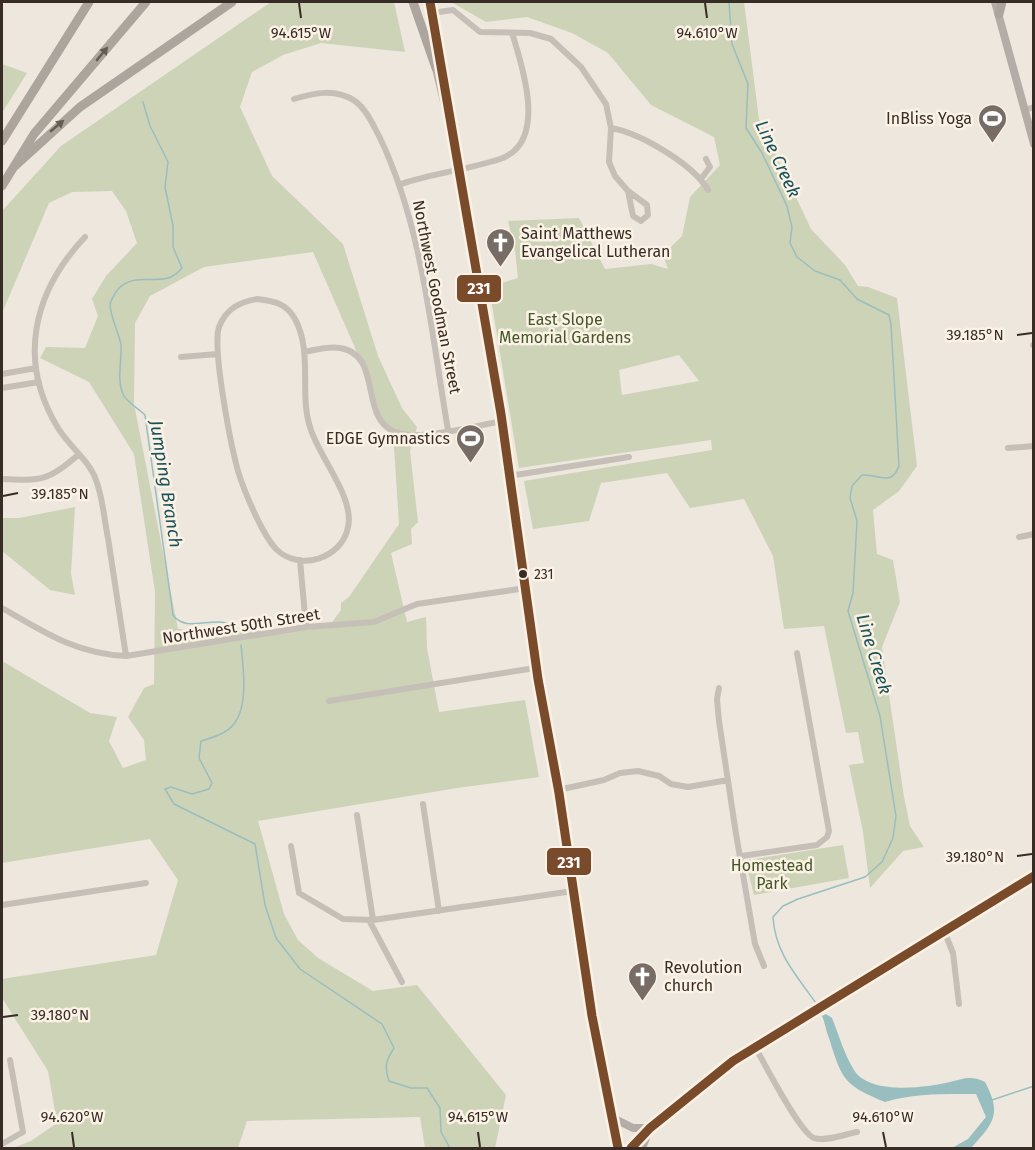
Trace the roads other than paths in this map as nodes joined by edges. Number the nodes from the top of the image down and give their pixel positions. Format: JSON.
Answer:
{"nodes":[{"id":1,"x":89,"y":2,"type":"edge"},
{"id":2,"x":146,"y":2,"type":"edge"},
{"id":3,"x":232,"y":2,"type":"edge"},
{"id":4,"x":413,"y":2,"type":"edge"},
{"id":5,"x":430,"y":2,"type":"edge"},
{"id":6,"x":995,"y":2,"type":"edge"},
{"id":7,"x":1002,"y":2,"type":"edge"},
{"id":8,"x":432,"y":13,"type":"junction"},
{"id":9,"x":999,"y":14,"type":"junction"},
{"id":10,"x":512,"y":33,"type":"junction"},
{"id":11,"x":436,"y":68,"type":"joint"},
{"id":12,"x":294,"y":99,"type":"dead end"},
{"id":13,"x":1034,"y":107,"type":"edge"},
{"id":14,"x":1024,"y":110,"type":"junction"},
{"id":15,"x":449,"y":118,"type":"junction"},
{"id":16,"x":611,"y":128,"type":"junction"},
{"id":17,"x":2,"y":141,"type":"edge"},
{"id":18,"x":1034,"y":144,"type":"edge"},
{"id":19,"x":706,"y":159,"type":"dead end"},
{"id":20,"x":15,"y":166,"type":"junction"},
{"id":21,"x":458,"y":169,"type":"junction"},
{"id":22,"x":701,"y":179,"type":"junction"},
{"id":23,"x":401,"y":184,"type":"junction"},
{"id":24,"x":2,"y":186,"type":"edge"},
{"id":25,"x":708,"y":190,"type":"dead end"},
{"id":26,"x":628,"y":191,"type":"junction"},
{"id":27,"x":85,"y":237,"type":"dead end"},
{"id":28,"x":304,"y":352,"type":"junction"},
{"id":29,"x":218,"y":354,"type":"junction"},
{"id":30,"x":181,"y":357,"type":"dead end"},
{"id":31,"x":36,"y":368,"type":"junction"},
{"id":32,"x":2,"y":374,"type":"edge"},
{"id":33,"x":39,"y":382,"type":"junction"},
{"id":34,"x":2,"y":388,"type":"edge"},
{"id":35,"x":502,"y":422,"type":"junction"},
{"id":36,"x":448,"y":430,"type":"junction"},
{"id":37,"x":1034,"y":446,"type":"edge"},
{"id":38,"x":1008,"y":448,"type":"dead end"},
{"id":39,"x":79,"y":454,"type":"junction"},
{"id":40,"x":629,"y":457,"type":"dead end"},
{"id":41,"x":509,"y":476,"type":"junction"},
{"id":42,"x":2,"y":480,"type":"edge"},
{"id":43,"x":1034,"y":534,"type":"edge"},
{"id":44,"x":1019,"y":537,"type":"dead end"},
{"id":45,"x":300,"y":560,"type":"junction"},
{"id":46,"x":526,"y":588,"type":"junction"},
{"id":47,"x":2,"y":608,"type":"edge"},
{"id":48,"x":306,"y":627,"type":"junction"},
{"id":49,"x":797,"y":653,"type":"dead end"},
{"id":50,"x":126,"y":656,"type":"junction"},
{"id":51,"x":536,"y":668,"type":"junction"},
{"id":52,"x":719,"y":688,"type":"dead end"},
{"id":53,"x":328,"y":701,"type":"dead end"},
{"id":54,"x":728,"y":780,"type":"junction"},
{"id":55,"x":558,"y":790,"type":"junction"},
{"id":56,"x":423,"y":804,"type":"dead end"},
{"id":57,"x":357,"y":815,"type":"dead end"},
{"id":58,"x":291,"y":846,"type":"dead end"},
{"id":59,"x":741,"y":856,"type":"junction"},
{"id":60,"x":1034,"y":876,"type":"edge"},
{"id":61,"x":146,"y":883,"type":"dead end"},
{"id":62,"x":573,"y":891,"type":"junction"},
{"id":63,"x":2,"y":905,"type":"edge"},
{"id":64,"x":439,"y":911,"type":"junction"},
{"id":65,"x":371,"y":920,"type":"junction"},
{"id":66,"x":944,"y":931,"type":"junction"},
{"id":67,"x":764,"y":966,"type":"dead end"},
{"id":68,"x":402,"y":982,"type":"dead end"},
{"id":69,"x":959,"y":1004,"type":"dead end"},
{"id":70,"x":755,"y":1047,"type":"junction"},
{"id":71,"x":10,"y":1060,"type":"dead end"},
{"id":72,"x":610,"y":1117,"type":"junction"},
{"id":73,"x":650,"y":1128,"type":"junction"},
{"id":74,"x":856,"y":1132,"type":"dead end"},
{"id":75,"x":2,"y":1144,"type":"edge"},
{"id":76,"x":618,"y":1149,"type":"edge"},
{"id":77,"x":631,"y":1149,"type":"edge"},
{"id":78,"x":642,"y":1149,"type":"edge"}],
"edges":[{"from":1,"to":17,"type":"highway"},
{"from":20,"to":2,"type":"highway","one_way":true},
{"from":20,"to":3,"type":"highway","one_way":true},
{"from":4,"to":11,"type":"highway"},
{"from":5,"to":8,"type":"highway"},
{"from":6,"to":9,"type":"main road"},
{"from":7,"to":9,"type":"highway"},
{"from":8,"to":10,"type":"street"},
{"from":8,"to":15,"type":"main road"},
{"from":9,"to":14,"type":"main road"},
{"from":10,"to":16,"type":"street"},
{"from":10,"to":21,"type":"street"},
{"from":11,"to":15,"type":"main road"},
{"from":12,"to":23,"type":"street","name":"Northwest Goodman Street"},
{"from":13,"to":14,"type":"street"},
{"from":14,"to":18,"type":"main road"},
{"from":15,"to":21,"type":"main road"},
{"from":16,"to":22,"type":"street"},
{"from":16,"to":26,"type":"street"},
{"from":19,"to":22,"type":"street"},
{"from":20,"to":24,"type":"highway"},
{"from":21,"to":23,"type":"street"},
{"from":21,"to":35,"type":"main road"},
{"from":22,"to":25,"type":"street"},
{"from":23,"to":36,"type":"street","name":"Northwest Goodman Street"},
{"from":26,"to":26,"type":"street"},
{"from":27,"to":31,"type":"street"},
{"from":28,"to":29,"type":"street"},
{"from":28,"to":36,"type":"street"},
{"from":28,"to":45,"type":"street"},
{"from":29,"to":30,"type":"street"},
{"from":29,"to":45,"type":"street"},
{"from":31,"to":32,"type":"street"},
{"from":31,"to":33,"type":"street"},
{"from":33,"to":34,"type":"street"},
{"from":33,"to":39,"type":"street"},
{"from":35,"to":36,"type":"street"},
{"from":35,"to":41,"type":"main road"},
{"from":37,"to":38,"type":"street"},
{"from":39,"to":42,"type":"street"},
{"from":39,"to":50,"type":"street"},
{"from":40,"to":41,"type":"street"},
{"from":41,"to":46,"type":"main road"},
{"from":43,"to":44,"type":"street"},
{"from":45,"to":48,"type":"street"},
{"from":46,"to":48,"type":"street","name":"Northwest 50th Street"},
{"from":46,"to":51,"type":"main road"},
{"from":47,"to":50,"type":"street","name":"Northwest 50th Street"},
{"from":48,"to":50,"type":"street","name":"Northwest 50th Street"},
{"from":49,"to":59,"type":"street"},
{"from":51,"to":53,"type":"street"},
{"from":51,"to":55,"type":"main road"},
{"from":52,"to":54,"type":"street"},
{"from":54,"to":55,"type":"street"},
{"from":54,"to":59,"type":"street"},
{"from":55,"to":62,"type":"main road"},
{"from":56,"to":64,"type":"street"},
{"from":57,"to":65,"type":"street"},
{"from":58,"to":65,"type":"street"},
{"from":59,"to":67,"type":"street"},
{"from":60,"to":66,"type":"main road"},
{"from":61,"to":63,"type":"street"},
{"from":62,"to":64,"type":"street"},
{"from":62,"to":72,"type":"main road"},
{"from":64,"to":65,"type":"street"},
{"from":65,"to":68,"type":"street"},
{"from":66,"to":69,"type":"street"},
{"from":66,"to":70,"type":"main road"},
{"from":70,"to":73,"type":"main road"},
{"from":70,"to":74,"type":"street"},
{"from":71,"to":75,"type":"street"},
{"from":72,"to":73,"type":"main road"},
{"from":72,"to":76,"type":"main road"},
{"from":73,"to":77,"type":"main road"},
{"from":73,"to":78,"type":"main road"}]}
